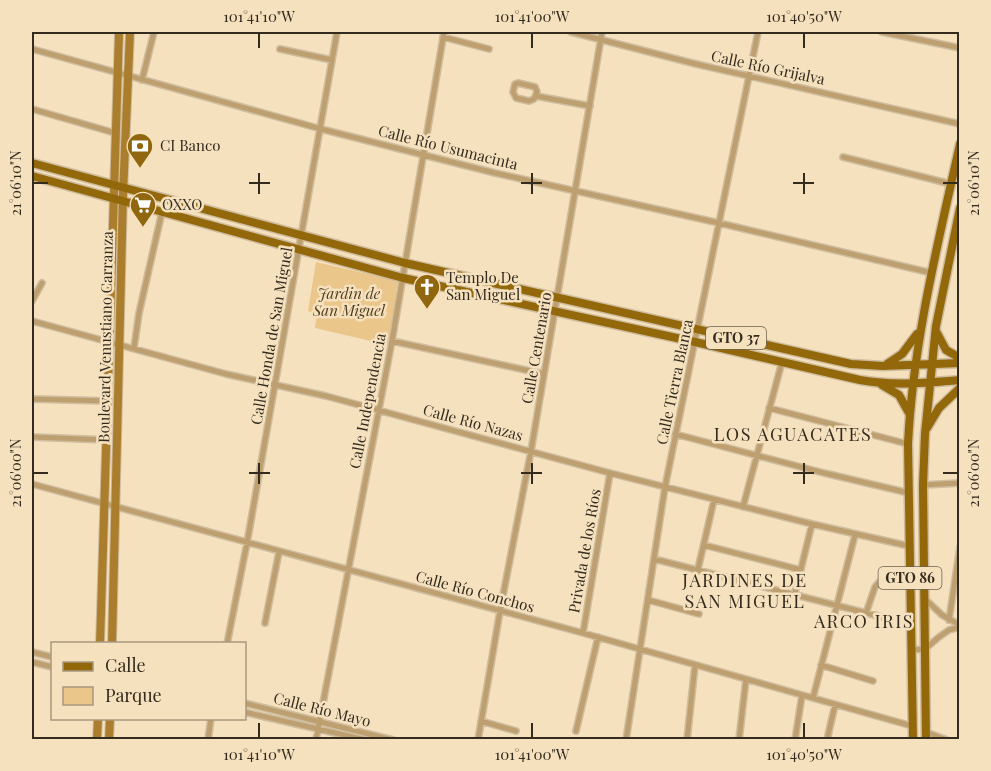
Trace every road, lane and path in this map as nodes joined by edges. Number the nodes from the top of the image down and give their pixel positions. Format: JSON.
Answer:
{"nodes":[{"id":1,"x":119,"y":32,"type":"edge"},
{"id":2,"x":130,"y":32,"type":"edge"},
{"id":3,"x":154,"y":32,"type":"edge"},
{"id":4,"x":337,"y":32,"type":"edge"},
{"id":5,"x":571,"y":32,"type":"edge"},
{"id":6,"x":602,"y":32,"type":"edge"},
{"id":7,"x":758,"y":32,"type":"edge"},
{"id":8,"x":882,"y":32,"type":"edge"},
{"id":9,"x":443,"y":34,"type":"edge"},
{"id":10,"x":601,"y":39,"type":"junction"},
{"id":11,"x":960,"y":48,"type":"edge"},
{"id":12,"x":32,"y":49,"type":"edge"},
{"id":13,"x":280,"y":49,"type":"dead end"},
{"id":14,"x":489,"y":49,"type":"dead end"},
{"id":15,"x":332,"y":60,"type":"junction"},
{"id":16,"x":118,"y":73,"type":"junction"},
{"id":17,"x":748,"y":75,"type":"junction"},
{"id":18,"x":129,"y":76,"type":"junction"},
{"id":19,"x":142,"y":80,"type":"junction"},
{"id":20,"x":536,"y":96,"type":"junction"},
{"id":21,"x":590,"y":106,"type":"junction"},
{"id":22,"x":32,"y":109,"type":"edge"},
{"id":23,"x":960,"y":124,"type":"edge"},
{"id":24,"x":321,"y":129,"type":"junction"},
{"id":25,"x":115,"y":133,"type":"junction"},
{"id":26,"x":960,"y":144,"type":"edge"},
{"id":27,"x":424,"y":156,"type":"junction"},
{"id":28,"x":843,"y":157,"type":"dead end"},
{"id":29,"x":32,"y":163,"type":"edge"},
{"id":30,"x":32,"y":176,"type":"edge"},
{"id":31,"x":114,"y":184,"type":"junction"},
{"id":32,"x":951,"y":184,"type":"junction"},
{"id":33,"x":124,"y":187,"type":"junction"},
{"id":34,"x":575,"y":190,"type":"junction"},
{"id":35,"x":114,"y":199,"type":"junction"},
{"id":36,"x":123,"y":202,"type":"junction"},
{"id":37,"x":960,"y":208,"type":"edge"},
{"id":38,"x":162,"y":212,"type":"junction"},
{"id":39,"x":719,"y":223,"type":"junction"},
{"id":40,"x":302,"y":236,"type":"junction"},
{"id":41,"x":299,"y":250,"type":"junction"},
{"id":42,"x":405,"y":263,"type":"junction"},
{"id":43,"x":932,"y":273,"type":"junction"},
{"id":44,"x":404,"y":279,"type":"junction"},
{"id":45,"x":42,"y":283,"type":"dead end"},
{"id":46,"x":558,"y":298,"type":"junction"},
{"id":47,"x":32,"y":301,"type":"edge"},
{"id":48,"x":555,"y":311,"type":"junction"},
{"id":49,"x":32,"y":321,"type":"edge"},
{"id":50,"x":922,"y":322,"type":"junction"},
{"id":51,"x":936,"y":326,"type":"junction"},
{"id":52,"x":698,"y":329,"type":"junction"},
{"id":53,"x":110,"y":341,"type":"junction"},
{"id":54,"x":392,"y":341,"type":"junction"},
{"id":55,"x":695,"y":342,"type":"junction"},
{"id":56,"x":120,"y":344,"type":"junction"},
{"id":57,"x":134,"y":348,"type":"junction"},
{"id":58,"x":960,"y":358,"type":"edge"},
{"id":59,"x":782,"y":362,"type":"junction"},
{"id":60,"x":960,"y":363,"type":"edge"},
{"id":61,"x":932,"y":364,"type":"junction"},
{"id":62,"x":916,"y":365,"type":"junction"},
{"id":63,"x":883,"y":366,"type":"junction"},
{"id":64,"x":544,"y":374,"type":"junction"},
{"id":65,"x":960,"y":380,"type":"edge"},
{"id":66,"x":879,"y":383,"type":"junction"},
{"id":67,"x":913,"y":383,"type":"junction"},
{"id":68,"x":930,"y":383,"type":"junction"},
{"id":69,"x":275,"y":385,"type":"junction"},
{"id":70,"x":960,"y":388,"type":"edge"},
{"id":71,"x":32,"y":399,"type":"edge"},
{"id":72,"x":109,"y":401,"type":"junction"},
{"id":73,"x":769,"y":408,"type":"junction"},
{"id":74,"x":380,"y":410,"type":"junction"},
{"id":75,"x":910,"y":417,"type":"junction"},
{"id":76,"x":675,"y":434,"type":"junction"},
{"id":77,"x":925,"y":434,"type":"junction"},
{"id":78,"x":32,"y":437,"type":"edge"},
{"id":79,"x":108,"y":440,"type":"junction"},
{"id":80,"x":908,"y":444,"type":"junction"},
{"id":81,"x":531,"y":452,"type":"junction"},
{"id":82,"x":758,"y":455,"type":"junction"},
{"id":83,"x":610,"y":473,"type":"junction"},
{"id":84,"x":960,"y":483,"type":"edge"},
{"id":85,"x":32,"y":484,"type":"edge"},
{"id":86,"x":923,"y":485,"type":"junction"},
{"id":87,"x":665,"y":487,"type":"junction"},
{"id":88,"x":909,"y":493,"type":"junction"},
{"id":89,"x":714,"y":500,"type":"junction"},
{"id":90,"x":106,"y":504,"type":"junction"},
{"id":91,"x":116,"y":507,"type":"junction"},
{"id":92,"x":743,"y":507,"type":"junction"},
{"id":93,"x":812,"y":524,"type":"junction"},
{"id":94,"x":855,"y":535,"type":"junction"},
{"id":95,"x":247,"y":543,"type":"junction"},
{"id":96,"x":704,"y":545,"type":"junction"},
{"id":97,"x":909,"y":546,"type":"junction"},
{"id":98,"x":960,"y":547,"type":"edge"},
{"id":99,"x":279,"y":552,"type":"junction"},
{"id":100,"x":654,"y":559,"type":"junction"},
{"id":101,"x":698,"y":568,"type":"junction"},
{"id":102,"x":801,"y":570,"type":"junction"},
{"id":103,"x":349,"y":571,"type":"junction"},
{"id":104,"x":884,"y":577,"type":"dead end"},
{"id":105,"x":795,"y":593,"type":"junction"},
{"id":106,"x":925,"y":599,"type":"junction"},
{"id":107,"x":648,"y":600,"type":"junction"},
{"id":108,"x":838,"y":606,"type":"junction"},
{"id":109,"x":500,"y":611,"type":"junction"},
{"id":110,"x":866,"y":613,"type":"junction"},
{"id":111,"x":699,"y":614,"type":"dead end"},
{"id":112,"x":886,"y":618,"type":"dead end"},
{"id":113,"x":949,"y":620,"type":"junction"},
{"id":114,"x":265,"y":623,"type":"dead end"},
{"id":115,"x":960,"y":626,"type":"edge"},
{"id":116,"x":583,"y":633,"type":"junction"},
{"id":117,"x":598,"y":637,"type":"junction"},
{"id":118,"x":100,"y":642,"type":"edge"},
{"id":119,"x":112,"y":642,"type":"edge"},
{"id":120,"x":227,"y":642,"type":"edge"},
{"id":121,"x":925,"y":649,"type":"junction"},
{"id":122,"x":639,"y":650,"type":"junction"},
{"id":123,"x":911,"y":650,"type":"junction"},
{"id":124,"x":32,"y":652,"type":"edge"},
{"id":125,"x":51,"y":657,"type":"edge"},
{"id":126,"x":32,"y":662,"type":"edge"},
{"id":127,"x":695,"y":665,"type":"junction"},
{"id":128,"x":821,"y":666,"type":"junction"},
{"id":129,"x":51,"y":667,"type":"edge"},
{"id":130,"x":746,"y":680,"type":"junction"},
{"id":131,"x":873,"y":681,"type":"dead end"},
{"id":132,"x":802,"y":695,"type":"junction"},
{"id":133,"x":813,"y":698,"type":"junction"},
{"id":134,"x":246,"y":704,"type":"edge"},
{"id":135,"x":835,"y":705,"type":"junction"},
{"id":136,"x":246,"y":712,"type":"edge"},
{"id":137,"x":98,"y":720,"type":"edge"},
{"id":138,"x":110,"y":720,"type":"edge"},
{"id":139,"x":211,"y":720,"type":"edge"},
{"id":140,"x":481,"y":721,"type":"junction"},
{"id":141,"x":320,"y":722,"type":"junction"},
{"id":142,"x":912,"y":726,"type":"junction"},
{"id":143,"x":319,"y":729,"type":"junction"},
{"id":144,"x":576,"y":730,"type":"dead end"},
{"id":145,"x":516,"y":731,"type":"dead end"},
{"id":146,"x":926,"y":736,"type":"edge"},
{"id":147,"x":98,"y":740,"type":"edge"},
{"id":148,"x":109,"y":740,"type":"edge"},
{"id":149,"x":208,"y":740,"type":"edge"},
{"id":150,"x":316,"y":740,"type":"edge"},
{"id":151,"x":366,"y":740,"type":"edge"},
{"id":152,"x":393,"y":740,"type":"edge"},
{"id":153,"x":478,"y":740,"type":"edge"},
{"id":154,"x":626,"y":740,"type":"edge"},
{"id":155,"x":687,"y":740,"type":"edge"},
{"id":156,"x":739,"y":740,"type":"edge"},
{"id":157,"x":795,"y":740,"type":"edge"},
{"id":158,"x":827,"y":740,"type":"edge"},
{"id":159,"x":912,"y":740,"type":"edge"},
{"id":160,"x":947,"y":740,"type":"edge"}],
"edges":[{"from":1,"to":16,"type":"main road","name":"Boulevard Venustiano Carranza"},
{"from":2,"to":18,"type":"main road","name":"Boulevard Venustiano Carranza"},
{"from":3,"to":19,"type":"street"},
{"from":4,"to":15,"type":"street","name":"Calle Honda de San Miguel"},
{"from":5,"to":10,"type":"street","name":"Calle Río Grijalva"},
{"from":6,"to":10,"type":"street","name":"Calle Centenario"},
{"from":7,"to":17,"type":"street","name":"Calle Tierra Blanca"},
{"from":8,"to":11,"type":"street"},
{"from":9,"to":14,"type":"street"},
{"from":9,"to":27,"type":"street","name":"Calle Independencia"},
{"from":10,"to":17,"type":"street","name":"Calle Río Grijalva"},
{"from":10,"to":21,"type":"street","name":"Calle Centenario"},
{"from":12,"to":16,"type":"street","name":"Calle Río Usumacinta"},
{"from":13,"to":15,"type":"street"},
{"from":15,"to":24,"type":"street","name":"Calle Honda de San Miguel"},
{"from":16,"to":18,"type":"street","name":"Calle Río Usumacinta"},
{"from":16,"to":25,"type":"main road","name":"Boulevard Venustiano Carranza"},
{"from":17,"to":23,"type":"street","name":"Calle Río Grijalva"},
{"from":17,"to":39,"type":"street","name":"Calle Tierra Blanca"},
{"from":18,"to":19,"type":"street","name":"Calle Río Usumacinta"},
{"from":18,"to":33,"type":"main road","name":"Boulevard Venustiano Carranza"},
{"from":19,"to":24,"type":"street","name":"Calle Río Usumacinta"},
{"from":20,"to":20,"type":"street"},
{"from":20,"to":21,"type":"street"},
{"from":21,"to":34,"type":"street","name":"Calle Centenario"},
{"from":22,"to":25,"type":"street"},
{"from":24,"to":27,"type":"street","name":"Calle Río Usumacinta"},
{"from":24,"to":40,"type":"street","name":"Calle Honda de San Miguel"},
{"from":25,"to":31,"type":"main road","name":"Boulevard Venustiano Carranza"},
{"from":26,"to":32,"type":"main road"},
{"from":27,"to":34,"type":"street","name":"Calle Río Usumacinta"},
{"from":27,"to":42,"type":"street","name":"Calle Independencia"},
{"from":28,"to":32,"type":"street"},
{"from":29,"to":31,"type":"main road","number":"GTO 37"},
{"from":30,"to":35,"type":"main road","number":"GTO 37"},
{"from":31,"to":33,"type":"main road","number":"GTO 37"},
{"from":31,"to":35,"type":"main road","name":"Boulevard Venustiano Carranza"},
{"from":32,"to":43,"type":"main road"},
{"from":33,"to":36,"type":"main road","name":"Boulevard Venustiano Carranza"},
{"from":33,"to":40,"type":"main road","number":"GTO 37"},
{"from":34,"to":39,"type":"street","name":"Calle Río Usumacinta"},
{"from":34,"to":46,"type":"street","name":"Calle Centenario"},
{"from":35,"to":36,"type":"main road","number":"GTO 37"},
{"from":35,"to":53,"type":"main road","name":"Boulevard Venustiano Carranza"},
{"from":36,"to":38,"type":"main road","number":"GTO 37"},
{"from":36,"to":56,"type":"main road","name":"Boulevard Venustiano Carranza"},
{"from":37,"to":51,"type":"main road"},
{"from":38,"to":41,"type":"main road","number":"GTO 37"},
{"from":38,"to":57,"type":"street"},
{"from":39,"to":43,"type":"street","name":"Calle Río Usumacinta"},
{"from":39,"to":52,"type":"street","name":"Calle Tierra Blanca"},
{"from":40,"to":41,"type":"street","name":"Calle Honda de San Miguel"},
{"from":40,"to":42,"type":"main road","number":"GTO 37"},
{"from":41,"to":44,"type":"main road","number":"GTO 37"},
{"from":41,"to":69,"type":"street","name":"Calle Honda de San Miguel"},
{"from":42,"to":44,"type":"street","name":"Calle Independencia"},
{"from":42,"to":46,"type":"main road","number":"GTO 37"},
{"from":43,"to":50,"type":"main road"},
{"from":44,"to":48,"type":"main road","number":"GTO 37"},
{"from":44,"to":54,"type":"street","name":"Calle Independencia"},
{"from":45,"to":47,"type":"street"},
{"from":46,"to":48,"type":"street","name":"Calle Centenario"},
{"from":46,"to":52,"type":"main road","number":"GTO 37"},
{"from":48,"to":55,"type":"main road","number":"GTO 37"},
{"from":48,"to":64,"type":"street","name":"Calle Centenario"},
{"from":49,"to":53,"type":"street","name":"Calle Río Nazas"},
{"from":50,"to":62,"type":"main road"},
{"from":50,"to":63,"type":"main road"},
{"from":51,"to":58,"type":"main road"},
{"from":51,"to":61,"type":"main road"},
{"from":52,"to":55,"type":"street","name":"Calle Tierra Blanca"},
{"from":52,"to":63,"type":"main road","number":"GTO 37"},
{"from":53,"to":56,"type":"street","name":"Calle Río Nazas"},
{"from":53,"to":72,"type":"main road","name":"Boulevard Venustiano Carranza"},
{"from":54,"to":64,"type":"street"},
{"from":54,"to":74,"type":"street","name":"Calle Independencia"},
{"from":55,"to":59,"type":"main road","number":"GTO 37"},
{"from":55,"to":76,"type":"street","name":"Calle Tierra Blanca"},
{"from":56,"to":57,"type":"street","name":"Calle Río Nazas"},
{"from":56,"to":91,"type":"main road","name":"Boulevard Venustiano Carranza"},
{"from":57,"to":69,"type":"street","name":"Calle Río Nazas"},
{"from":59,"to":66,"type":"main road","number":"GTO 37"},
{"from":59,"to":73,"type":"street"},
{"from":60,"to":61,"type":"main road","number":"GTO 37"},
{"from":61,"to":62,"type":"main road","number":"GTO 37"},
{"from":61,"to":68,"type":"main road","number":"GTO 86"},
{"from":62,"to":63,"type":"main road","number":"GTO 37"},
{"from":62,"to":67,"type":"main road","number":"GTO 86"},
{"from":64,"to":81,"type":"street","name":"Calle Centenario"},
{"from":65,"to":68,"type":"main road","number":"GTO 37"},
{"from":66,"to":67,"type":"main road","number":"GTO 37"},
{"from":66,"to":75,"type":"main road"},
{"from":67,"to":68,"type":"main road","number":"GTO 37"},
{"from":67,"to":75,"type":"main road","number":"GTO 86"},
{"from":68,"to":77,"type":"main road","number":"GTO 86"},
{"from":69,"to":74,"type":"street","name":"Calle Río Nazas"},
{"from":69,"to":95,"type":"street","name":"Calle Honda de San Miguel"},
{"from":70,"to":77,"type":"main road"},
{"from":71,"to":72,"type":"street"},
{"from":72,"to":79,"type":"main road","name":"Boulevard Venustiano Carranza"},
{"from":73,"to":80,"type":"street"},
{"from":73,"to":82,"type":"street"},
{"from":74,"to":81,"type":"street","name":"Calle Río Nazas"},
{"from":74,"to":103,"type":"street","name":"Calle Independencia"},
{"from":75,"to":80,"type":"main road","number":"GTO 86"},
{"from":76,"to":82,"type":"street"},
{"from":76,"to":87,"type":"street","name":"Calle Tierra Blanca"},
{"from":77,"to":86,"type":"main road","number":"GTO 86"},
{"from":78,"to":79,"type":"street"},
{"from":79,"to":90,"type":"main road","name":"Boulevard Venustiano Carranza"},
{"from":80,"to":88,"type":"main road","number":"GTO 86"},
{"from":81,"to":83,"type":"street","name":"Calle Río Nazas"},
{"from":81,"to":109,"type":"street","name":"Calle Centenario"},
{"from":82,"to":88,"type":"street"},
{"from":82,"to":92,"type":"street"},
{"from":83,"to":87,"type":"street","name":"Calle Río Nazas"},
{"from":83,"to":116,"type":"street","name":"Privada de los Ríos"},
{"from":84,"to":86,"type":"street"},
{"from":85,"to":90,"type":"street","name":"Calle Río Conchos"},
{"from":86,"to":106,"type":"main road","number":"GTO 86"},
{"from":87,"to":89,"type":"street","name":"Calle Río Nazas"},
{"from":87,"to":100,"type":"street","name":"Calle Tierra Blanca"},
{"from":88,"to":97,"type":"main road","number":"GTO 86"},
{"from":89,"to":92,"type":"street","name":"Calle Río Nazas"},
{"from":89,"to":96,"type":"street"},
{"from":90,"to":91,"type":"street","name":"Calle Río Conchos"},
{"from":90,"to":118,"type":"main road","name":"Boulevard Venustiano Carranza"},
{"from":91,"to":95,"type":"street","name":"Calle Río Conchos"},
{"from":91,"to":119,"type":"main road","name":"Boulevard Venustiano Carranza"},
{"from":92,"to":93,"type":"street","name":"Calle Río Nazas"},
{"from":93,"to":94,"type":"street","name":"Calle Río Nazas"},
{"from":93,"to":102,"type":"street"},
{"from":94,"to":97,"type":"street","name":"Calle Río Nazas"},
{"from":94,"to":108,"type":"street"},
{"from":95,"to":99,"type":"street","name":"Calle Río Conchos"},
{"from":95,"to":120,"type":"street","name":"Calle Honda de San Miguel"},
{"from":96,"to":101,"type":"street"},
{"from":96,"to":102,"type":"street"},
{"from":97,"to":123,"type":"main road","number":"GTO 86"},
{"from":98,"to":113,"type":"street"},
{"from":99,"to":103,"type":"street","name":"Calle Río Conchos"},
{"from":99,"to":114,"type":"street"},
{"from":100,"to":101,"type":"street"},
{"from":100,"to":107,"type":"street","name":"Calle Tierra Blanca"},
{"from":101,"to":105,"type":"street"},
{"from":102,"to":105,"type":"street"},
{"from":103,"to":109,"type":"street","name":"Calle Río Conchos"},
{"from":103,"to":141,"type":"street","name":"Calle Independencia"},
{"from":104,"to":110,"type":"street"},
{"from":105,"to":108,"type":"street"},
{"from":106,"to":113,"type":"street"},
{"from":106,"to":121,"type":"main road","number":"GTO 86"},
{"from":107,"to":111,"type":"street"},
{"from":107,"to":122,"type":"street","name":"Calle Tierra Blanca"},
{"from":108,"to":110,"type":"street"},
{"from":108,"to":128,"type":"street"},
{"from":109,"to":116,"type":"street","name":"Calle Río Conchos"},
{"from":109,"to":140,"type":"street","name":"Calle Centenario"},
{"from":110,"to":112,"type":"street"},
{"from":113,"to":115,"type":"street"},
{"from":115,"to":121,"type":"street"},
{"from":116,"to":117,"type":"street","name":"Calle Río Conchos"},
{"from":117,"to":122,"type":"street","name":"Calle Río Conchos"},
{"from":117,"to":144,"type":"street"},
{"from":121,"to":123,"type":"street"},
{"from":121,"to":146,"type":"main road","number":"GTO 86"},
{"from":122,"to":127,"type":"street","name":"Calle Río Conchos"},
{"from":122,"to":154,"type":"street","name":"Calle Tierra Blanca"},
{"from":123,"to":142,"type":"main road","number":"GTO 86"},
{"from":124,"to":125,"type":"street"},
{"from":126,"to":129,"type":"street"},
{"from":127,"to":130,"type":"street","name":"Calle Río Conchos"},
{"from":127,"to":155,"type":"street"},
{"from":128,"to":131,"type":"street"},
{"from":128,"to":133,"type":"street"},
{"from":130,"to":132,"type":"street","name":"Calle Río Conchos"},
{"from":130,"to":156,"type":"street"},
{"from":132,"to":133,"type":"street","name":"Calle Río Conchos"},
{"from":132,"to":157,"type":"street"},
{"from":133,"to":135,"type":"street","name":"Calle Río Conchos"},
{"from":134,"to":141,"type":"street","name":"Calle Río Mayo"},
{"from":135,"to":142,"type":"street","name":"Calle Río Conchos"},
{"from":135,"to":158,"type":"street"},
{"from":136,"to":143,"type":"street","name":"Calle Río Mayo"},
{"from":137,"to":147,"type":"main road"},
{"from":138,"to":148,"type":"main road"},
{"from":139,"to":149,"type":"street"},
{"from":140,"to":145,"type":"street"},
{"from":140,"to":153,"type":"street","name":"Calle Centenario"},
{"from":141,"to":143,"type":"street","name":"Calle Independencia"},
{"from":141,"to":152,"type":"street","name":"Calle Río Mayo"},
{"from":142,"to":159,"type":"main road","number":"GTO 86"},
{"from":143,"to":150,"type":"street","name":"Calle Independencia"},
{"from":143,"to":151,"type":"street","name":"Calle Río Mayo"},
{"from":146,"to":160,"type":"street"}]}
